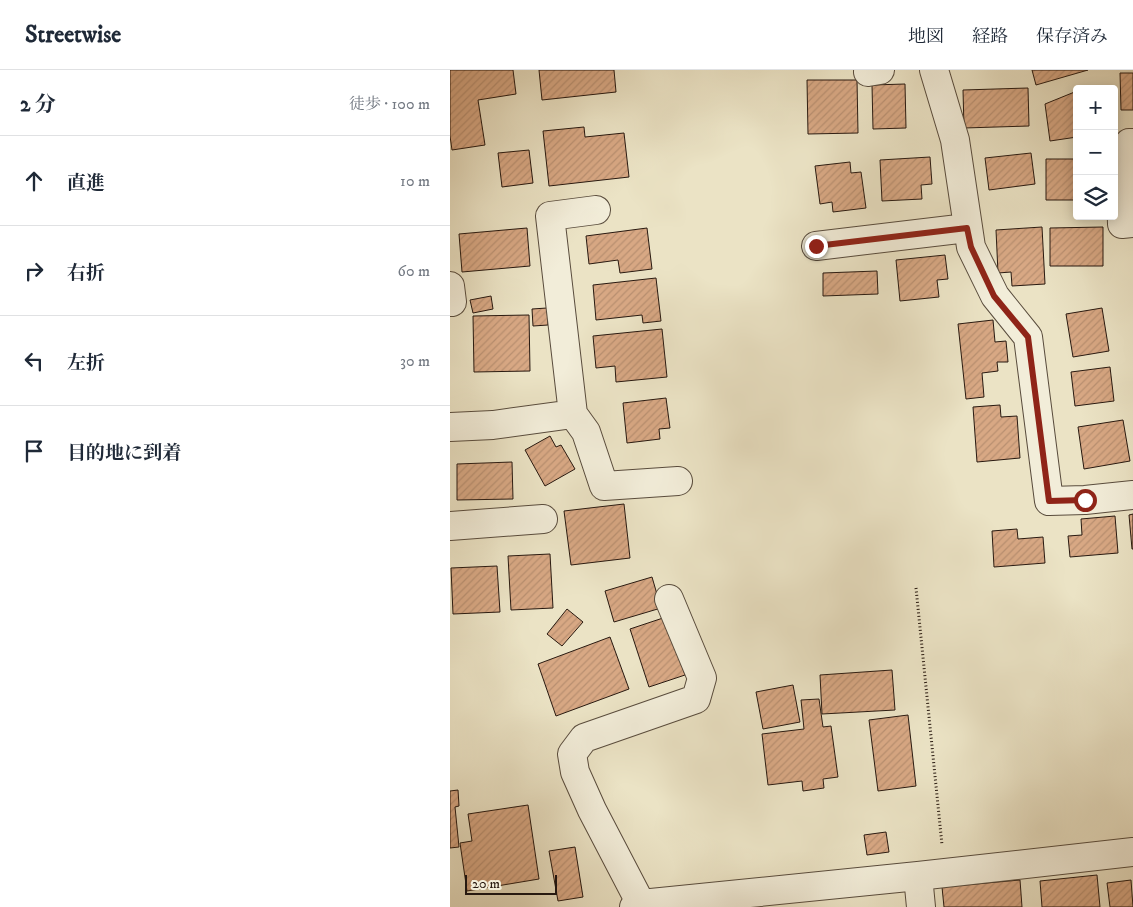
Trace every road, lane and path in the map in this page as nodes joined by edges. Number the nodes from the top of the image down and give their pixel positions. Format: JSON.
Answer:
{"nodes":[{"id":1,"x":934,"y":70,"type":"edge"},
{"id":2,"x":1133,"y":143,"type":"edge"},
{"id":3,"x":596,"y":210,"type":"dead end"},
{"id":4,"x":1133,"y":223,"type":"edge"},
{"id":5,"x":967,"y":228,"type":"junction"},
{"id":6,"x":816,"y":246,"type":"dead end"},
{"id":7,"x":450,"y":286,"type":"edge"},
{"id":8,"x":450,"y":302,"type":"edge"},
{"id":9,"x":573,"y":414,"type":"junction"},
{"id":10,"x":450,"y":427,"type":"edge"},
{"id":11,"x":678,"y":481,"type":"dead end"},
{"id":12,"x":1133,"y":495,"type":"edge"},
{"id":13,"x":542,"y":519,"type":"dead end"},
{"id":14,"x":450,"y":526,"type":"edge"},
{"id":15,"x":916,"y":588,"type":"dead end"},
{"id":16,"x":670,"y":599,"type":"dead end"},
{"id":17,"x":1133,"y":852,"type":"edge"},
{"id":18,"x":945,"y":873,"type":"junction"},
{"id":19,"x":918,"y":876,"type":"junction"},
{"id":20,"x":638,"y":906,"type":"edge"},
{"id":21,"x":921,"y":907,"type":"edge"}],
"edges":[{"from":1,"to":5,"type":"street"},
{"from":2,"to":4,"type":"street"},
{"from":3,"to":9,"type":"street"},
{"from":5,"to":6,"type":"street"},
{"from":5,"to":12,"type":"street"},
{"from":7,"to":8,"type":"street"},
{"from":9,"to":10,"type":"street"},
{"from":9,"to":11,"type":"street"},
{"from":13,"to":14,"type":"street"},
{"from":15,"to":18,"type":"path"},
{"from":16,"to":20,"type":"street"},
{"from":17,"to":18,"type":"street"},
{"from":18,"to":19,"type":"street"},
{"from":19,"to":20,"type":"street"},
{"from":19,"to":21,"type":"street"}]}
